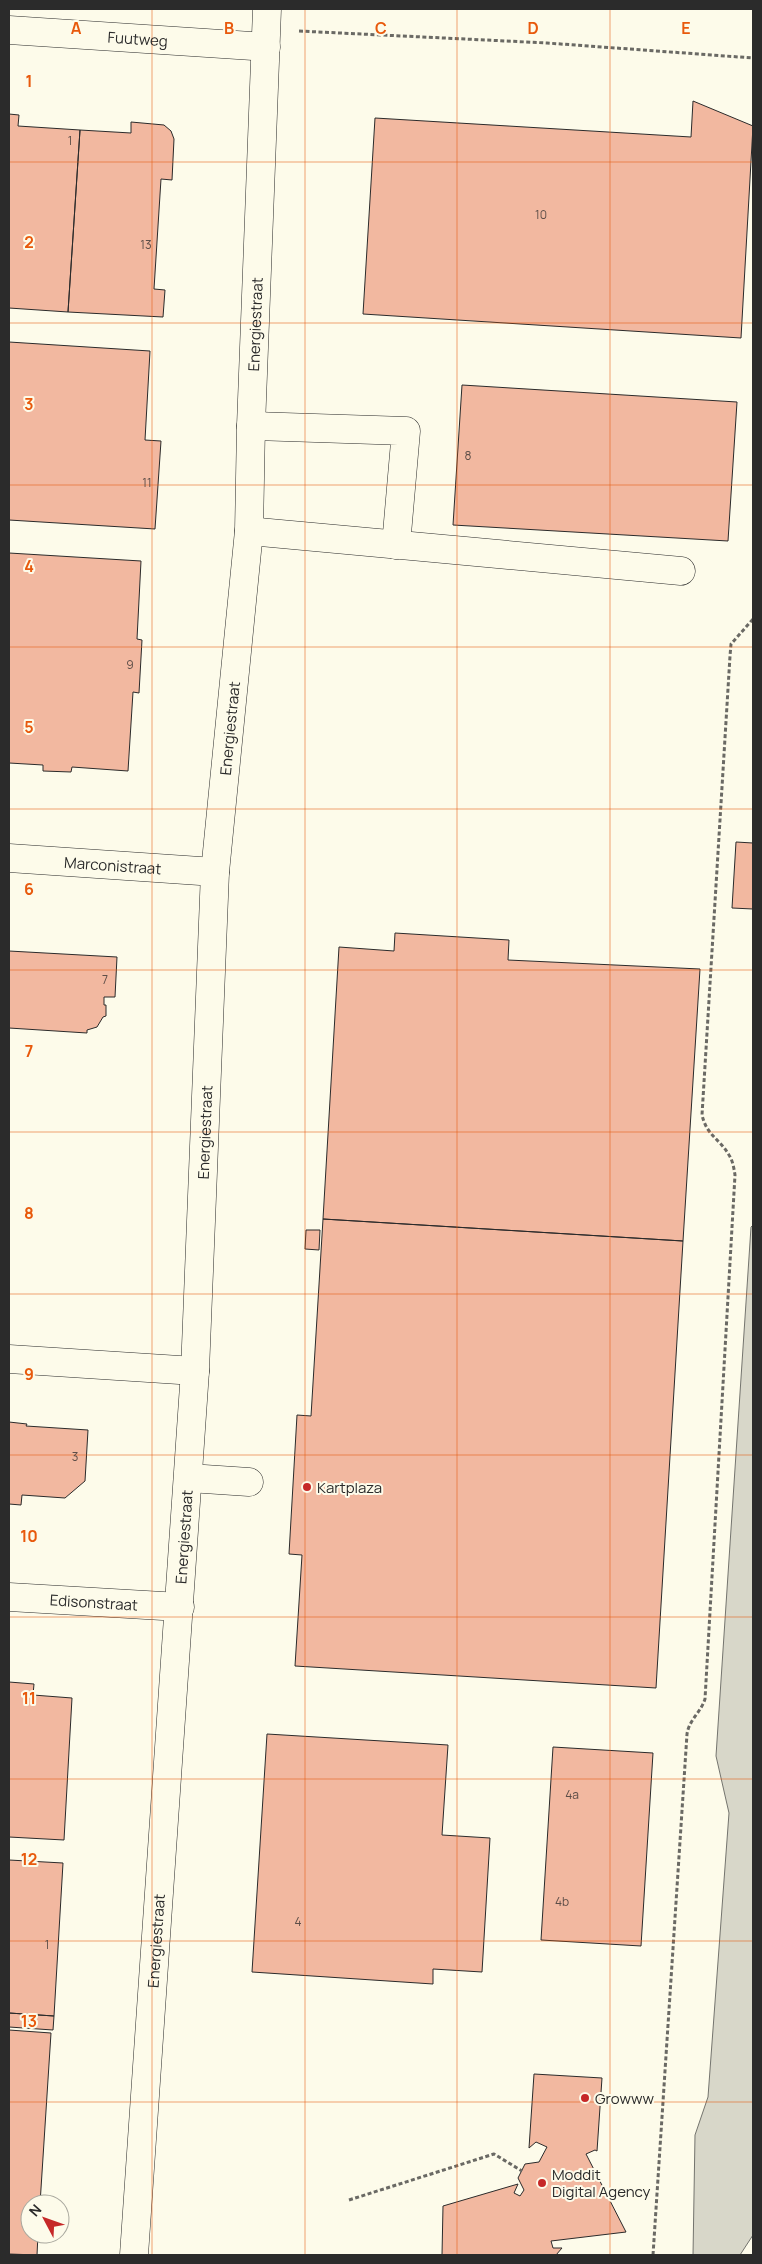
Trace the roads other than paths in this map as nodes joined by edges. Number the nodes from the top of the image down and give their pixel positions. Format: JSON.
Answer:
{"nodes":[{"id":1,"x":266,"y":28,"type":"edge"},
{"id":2,"x":9,"y":30,"type":"edge"},
{"id":3,"x":251,"y":426,"type":"junction"},
{"id":4,"x":248,"y":531,"type":"junction"},
{"id":5,"x":396,"y":545,"type":"junction"},
{"id":6,"x":681,"y":571,"type":"dead end"},
{"id":7,"x":9,"y":858,"type":"edge"},
{"id":8,"x":215,"y":872,"type":"junction"},
{"id":9,"x":9,"y":1359,"type":"edge"},
{"id":10,"x":196,"y":1371,"type":"junction"},
{"id":11,"x":189,"y":1478,"type":"junction"},
{"id":12,"x":250,"y":1482,"type":"dead end"},
{"id":13,"x":9,"y":1597,"type":"edge"},
{"id":14,"x":180,"y":1607,"type":"junction"},
{"id":15,"x":134,"y":2255,"type":"edge"}],
"edges":[{"from":1,"to":2,"type":"street","name":"Fuutweg"},
{"from":1,"to":3,"type":"street","name":"Energiestraat"},
{"from":3,"to":4,"type":"street","name":"Energiestraat"},
{"from":3,"to":5,"type":"street"},
{"from":4,"to":5,"type":"street"},
{"from":4,"to":8,"type":"street","name":"Energiestraat"},
{"from":5,"to":6,"type":"street"},
{"from":7,"to":8,"type":"street","name":"Marconistraat"},
{"from":8,"to":10,"type":"street","name":"Energiestraat"},
{"from":9,"to":10,"type":"street"},
{"from":10,"to":11,"type":"street","name":"Energiestraat"},
{"from":11,"to":12,"type":"street"},
{"from":11,"to":14,"type":"street","name":"Energiestraat"},
{"from":13,"to":14,"type":"street","name":"Edisonstraat"},
{"from":14,"to":15,"type":"street","name":"Energiestraat"}]}
